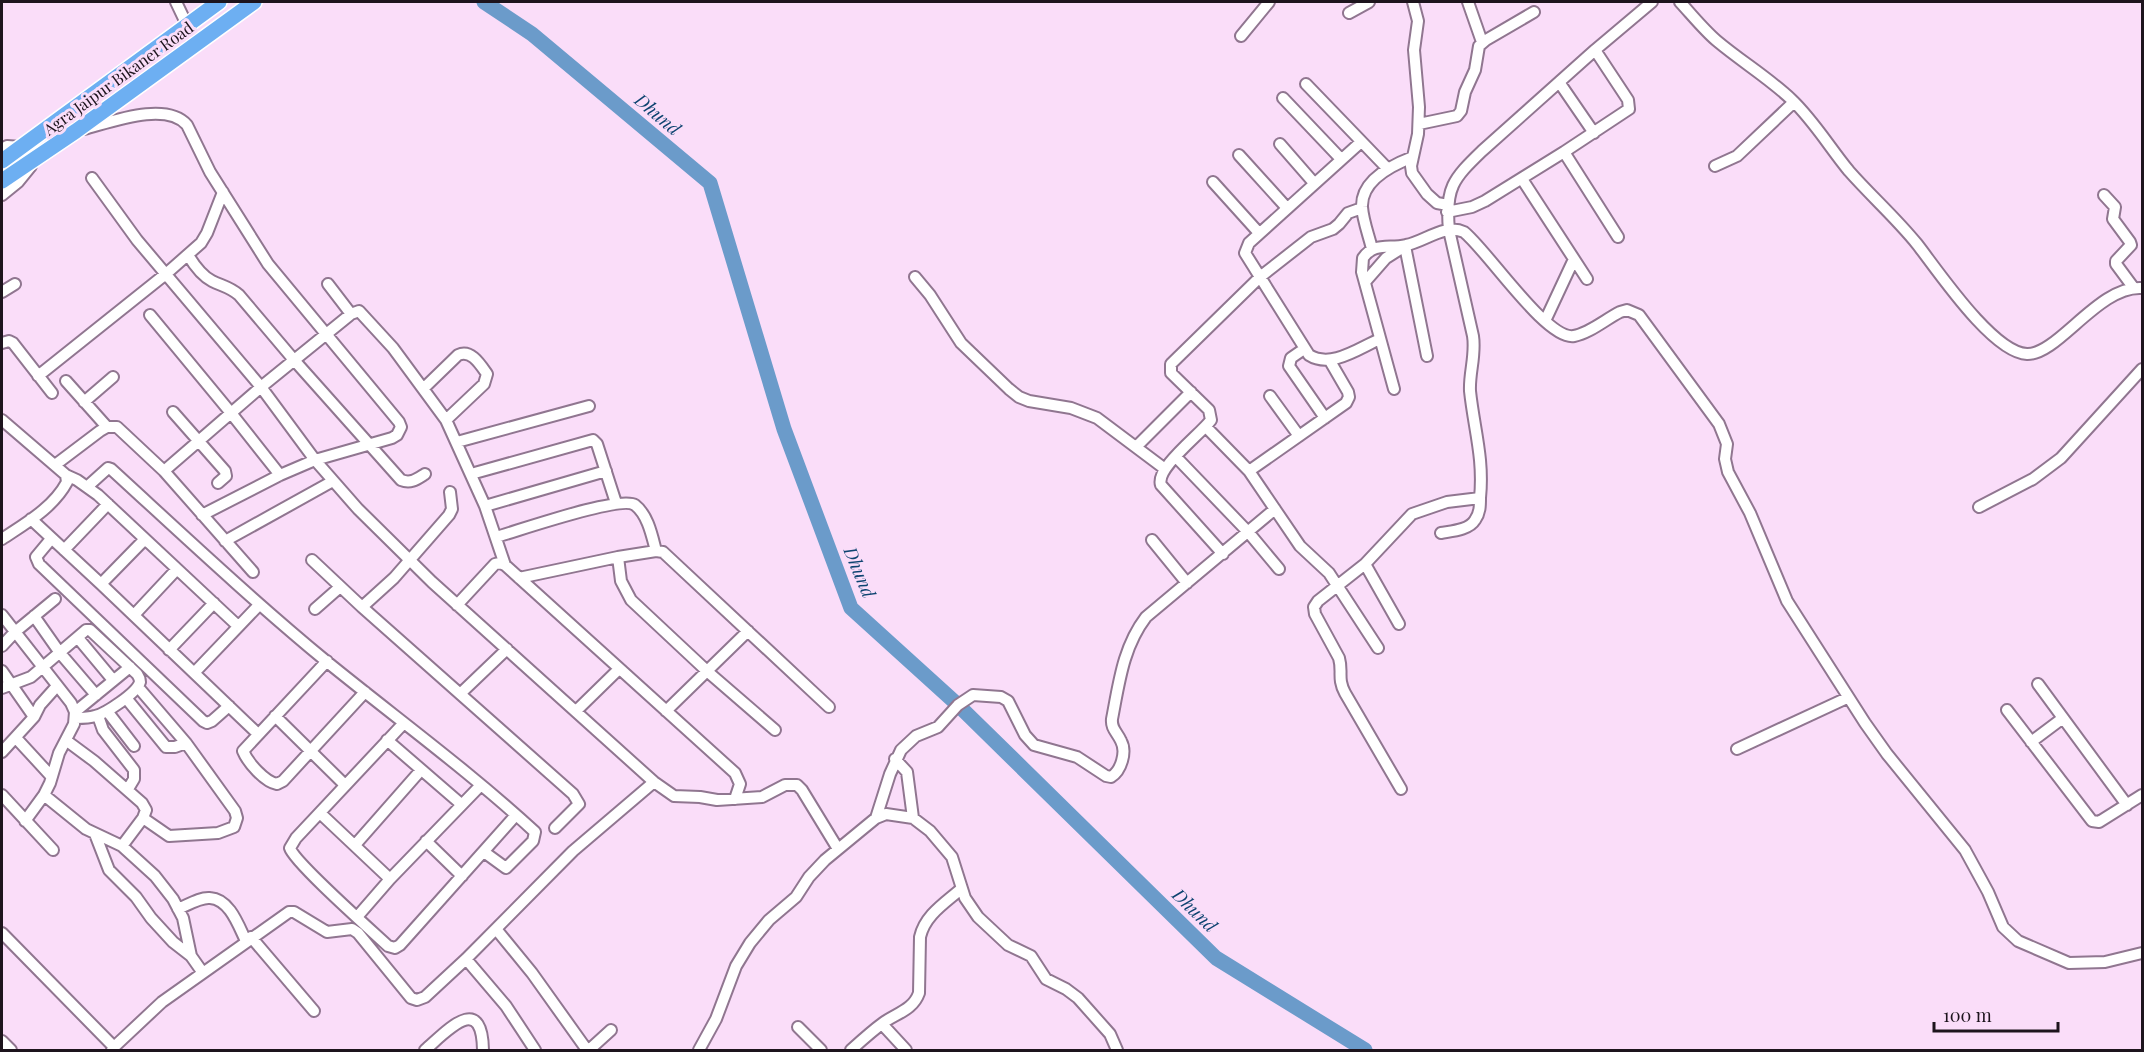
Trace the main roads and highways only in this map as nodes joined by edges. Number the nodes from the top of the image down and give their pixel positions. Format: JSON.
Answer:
{"nodes":[{"id":1,"x":219,"y":2,"type":"edge"},
{"id":2,"x":254,"y":2,"type":"edge"},
{"id":3,"x":2,"y":161,"type":"edge"},
{"id":4,"x":2,"y":181,"type":"edge"}],
"edges":[{"from":1,"to":3,"type":"highway","name":"Agra Jaipur Bikaner Road"},
{"from":2,"to":4,"type":"highway","name":"Agra Jaipur Bikaner Road"}]}
